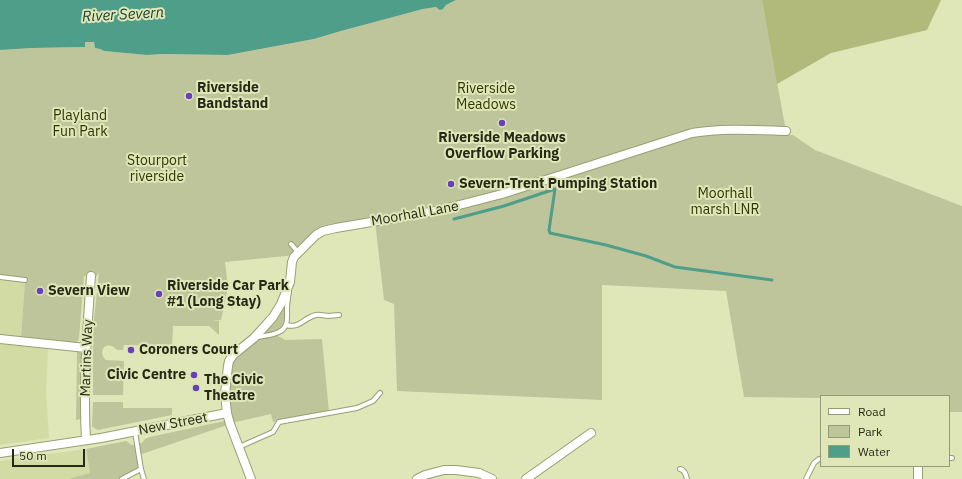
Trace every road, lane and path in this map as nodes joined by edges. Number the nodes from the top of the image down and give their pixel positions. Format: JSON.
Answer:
{"nodes":[{"id":1,"x":786,"y":131,"type":"dead end"},
{"id":2,"x":291,"y":244,"type":"dead end"},
{"id":3,"x":298,"y":252,"type":"junction"},
{"id":4,"x":91,"y":276,"type":"dead end"},
{"id":5,"x":0,"y":277,"type":"edge"},
{"id":6,"x":25,"y":280,"type":"dead end"},
{"id":7,"x":290,"y":282,"type":"junction"},
{"id":8,"x":339,"y":315,"type":"dead end"},
{"id":9,"x":286,"y":325,"type":"junction"},
{"id":10,"x":254,"y":338,"type":"junction"},
{"id":11,"x":0,"y":339,"type":"edge"},
{"id":12,"x":86,"y":348,"type":"junction"},
{"id":13,"x":380,"y":393,"type":"dead end"},
{"id":14,"x":227,"y":413,"type":"junction"},
{"id":15,"x":135,"y":431,"type":"junction"},
{"id":16,"x":591,"y":433,"type":"dead end"},
{"id":17,"x":86,"y":440,"type":"junction"},
{"id":18,"x":239,"y":447,"type":"junction"},
{"id":19,"x":0,"y":453,"type":"edge"},
{"id":20,"x":819,"y":459,"type":"dead end"},
{"id":21,"x":918,"y":467,"type":"edge"},
{"id":22,"x":141,"y":469,"type":"junction"},
{"id":23,"x":680,"y":469,"type":"dead end"},
{"id":24,"x":122,"y":479,"type":"edge"},
{"id":25,"x":144,"y":479,"type":"edge"},
{"id":26,"x":251,"y":479,"type":"edge"},
{"id":27,"x":417,"y":479,"type":"edge"},
{"id":28,"x":492,"y":479,"type":"edge"},
{"id":29,"x":526,"y":479,"type":"edge"},
{"id":30,"x":686,"y":479,"type":"edge"},
{"id":31,"x":806,"y":479,"type":"edge"},
{"id":32,"x":918,"y":479,"type":"edge"}],
"edges":[{"from":1,"to":3,"type":"street","name":"Moorhall Lane"},
{"from":2,"to":3,"type":"lane"},
{"from":3,"to":7,"type":"street","name":"Moorhall Lane"},
{"from":4,"to":12,"type":"street","name":"Martins Way"},
{"from":5,"to":6,"type":"lane"},
{"from":7,"to":9,"type":"lane"},
{"from":7,"to":10,"type":"street","name":"Moorhall Lane"},
{"from":8,"to":9,"type":"lane"},
{"from":9,"to":10,"type":"lane"},
{"from":10,"to":14,"type":"street","name":"Moorhall Lane"},
{"from":11,"to":12,"type":"street"},
{"from":12,"to":17,"type":"street","name":"Martins Way"},
{"from":13,"to":18,"type":"lane"},
{"from":14,"to":15,"type":"street","name":"New Street"},
{"from":14,"to":18,"type":"street","name":"Moorhall Lane"},
{"from":15,"to":17,"type":"street","name":"New Street"},
{"from":15,"to":22,"type":"lane"},
{"from":16,"to":29,"type":"street"},
{"from":17,"to":19,"type":"street","name":"New Street"},
{"from":18,"to":26,"type":"street","name":"Moorhall Lane"},
{"from":20,"to":31,"type":"lane"},
{"from":21,"to":32,"type":"street"},
{"from":22,"to":24,"type":"lane"},
{"from":22,"to":25,"type":"lane"},
{"from":23,"to":30,"type":"lane"},
{"from":27,"to":28,"type":"street"}]}
